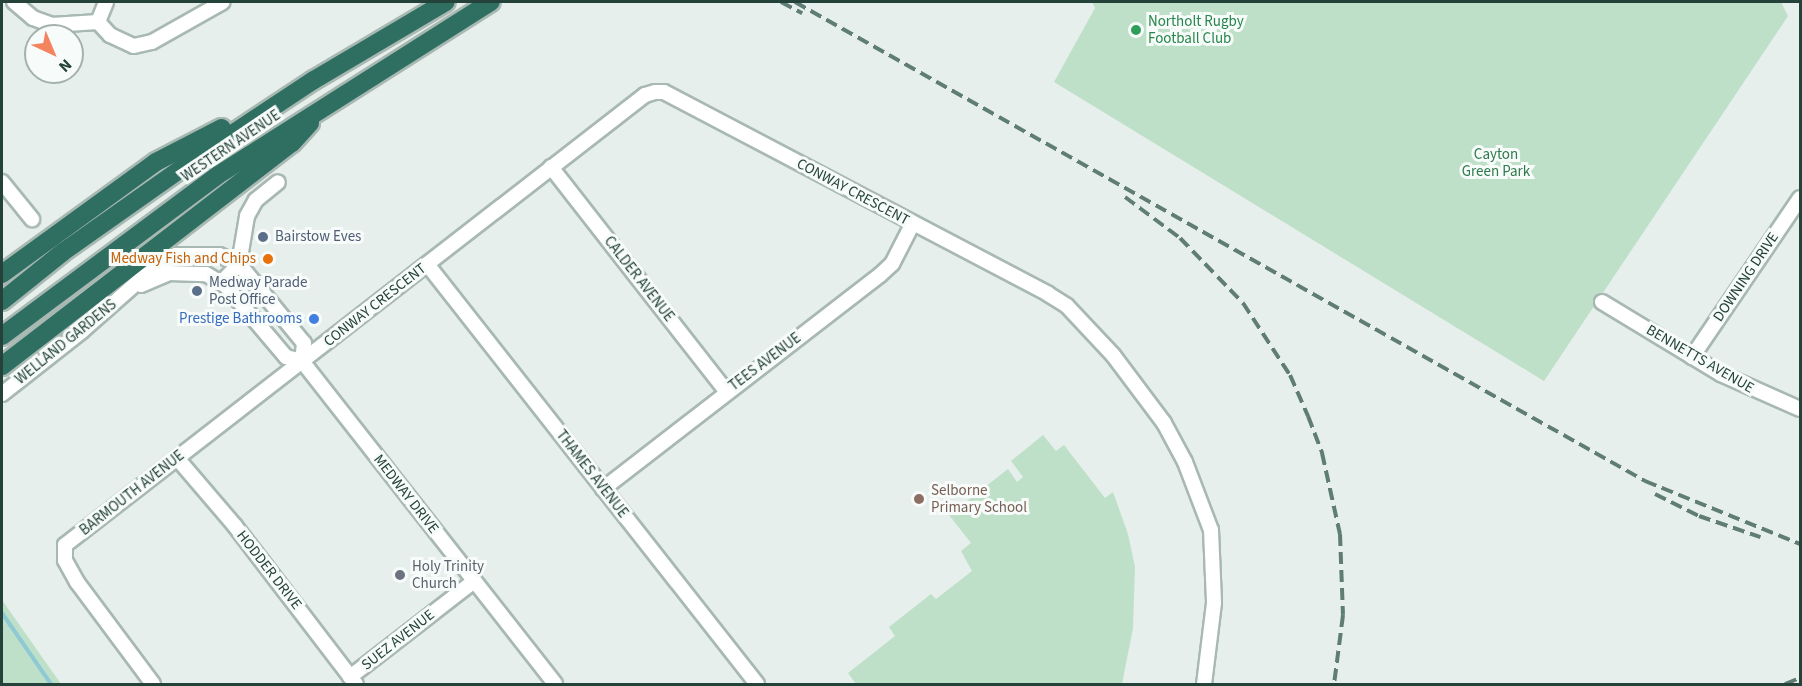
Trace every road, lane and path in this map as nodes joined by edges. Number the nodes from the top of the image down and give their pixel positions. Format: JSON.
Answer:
{"nodes":[{"id":1,"x":14,"y":2,"type":"edge"},
{"id":2,"x":105,"y":2,"type":"edge"},
{"id":3,"x":223,"y":2,"type":"edge"},
{"id":4,"x":447,"y":2,"type":"edge"},
{"id":5,"x":491,"y":2,"type":"edge"},
{"id":6,"x":98,"y":22,"type":"junction"},
{"id":7,"x":314,"y":80,"type":"junction"},
{"id":8,"x":332,"y":100,"type":"junction"},
{"id":9,"x":551,"y":167,"type":"junction"},
{"id":10,"x":2,"y":182,"type":"edge"},
{"id":11,"x":278,"y":182,"type":"dead end"},
{"id":12,"x":1800,"y":198,"type":"edge"},
{"id":13,"x":32,"y":219,"type":"dead end"},
{"id":14,"x":913,"y":223,"type":"junction"},
{"id":15,"x":239,"y":264,"type":"junction"},
{"id":16,"x":427,"y":264,"type":"junction"},
{"id":17,"x":2,"y":274,"type":"edge"},
{"id":18,"x":222,"y":282,"type":"junction"},
{"id":19,"x":131,"y":290,"type":"junction"},
{"id":20,"x":2,"y":302,"type":"edge"},
{"id":21,"x":1602,"y":302,"type":"dead end"},
{"id":22,"x":2,"y":336,"type":"edge"},
{"id":23,"x":1692,"y":357,"type":"junction"},
{"id":24,"x":302,"y":360,"type":"junction"},
{"id":25,"x":2,"y":366,"type":"edge"},
{"id":26,"x":726,"y":391,"type":"junction"},
{"id":27,"x":2,"y":394,"type":"edge"},
{"id":28,"x":1800,"y":409,"type":"edge"},
{"id":29,"x":177,"y":458,"type":"junction"},
{"id":30,"x":603,"y":489,"type":"junction"},
{"id":31,"x":474,"y":581,"type":"junction"},
{"id":32,"x":353,"y":681,"type":"edge"},
{"id":33,"x":153,"y":684,"type":"edge"},
{"id":34,"x":555,"y":684,"type":"edge"},
{"id":35,"x":757,"y":684,"type":"edge"},
{"id":36,"x":1204,"y":684,"type":"edge"}],
"edges":[{"from":1,"to":6,"type":"street"},
{"from":2,"to":6,"type":"street"},
{"from":3,"to":6,"type":"street"},
{"from":4,"to":7,"type":"highway","name":"WESTERN AVENUE"},
{"from":5,"to":8,"type":"highway","name":"WESTERN AVENUE"},
{"from":7,"to":17,"type":"highway"},
{"from":7,"to":20,"type":"highway","name":"WESTERN AVENUE"},
{"from":8,"to":22,"type":"highway","name":"WESTERN AVENUE"},
{"from":8,"to":25,"type":"highway"},
{"from":9,"to":14,"type":"street","name":"CONWAY CRESCENT"},
{"from":9,"to":16,"type":"street","name":"CONWAY CRESCENT"},
{"from":9,"to":26,"type":"street","name":"CALDER AVENUE"},
{"from":10,"to":13,"type":"street"},
{"from":11,"to":15,"type":"street"},
{"from":12,"to":23,"type":"street","name":"DOWNING DRIVE"},
{"from":14,"to":26,"type":"street","name":"TEES AVENUE"},
{"from":14,"to":36,"type":"street","name":"CONWAY CRESCENT"},
{"from":15,"to":18,"type":"street"},
{"from":15,"to":19,"type":"street"},
{"from":15,"to":24,"type":"street"},
{"from":16,"to":24,"type":"street","name":"CONWAY CRESCENT"},
{"from":16,"to":30,"type":"street","name":"THAMES AVENUE"},
{"from":18,"to":19,"type":"street"},
{"from":18,"to":24,"type":"street"},
{"from":19,"to":27,"type":"street","name":"WELLAND GARDENS"},
{"from":21,"to":23,"type":"street","name":"BENNETTS AVENUE"},
{"from":23,"to":28,"type":"street","name":"BENNETTS AVENUE"},
{"from":24,"to":29,"type":"street","name":"BARMOUTH AVENUE"},
{"from":24,"to":31,"type":"street","name":"MEDWAY DRIVE"},
{"from":26,"to":30,"type":"street","name":"TEES AVENUE"},
{"from":29,"to":32,"type":"street","name":"HODDER DRIVE"},
{"from":29,"to":33,"type":"street","name":"BARMOUTH AVENUE"},
{"from":30,"to":35,"type":"street","name":"THAMES AVENUE"},
{"from":31,"to":32,"type":"street","name":"SUEZ AVENUE"},
{"from":31,"to":34,"type":"street","name":"MEDWAY DRIVE"}]}
